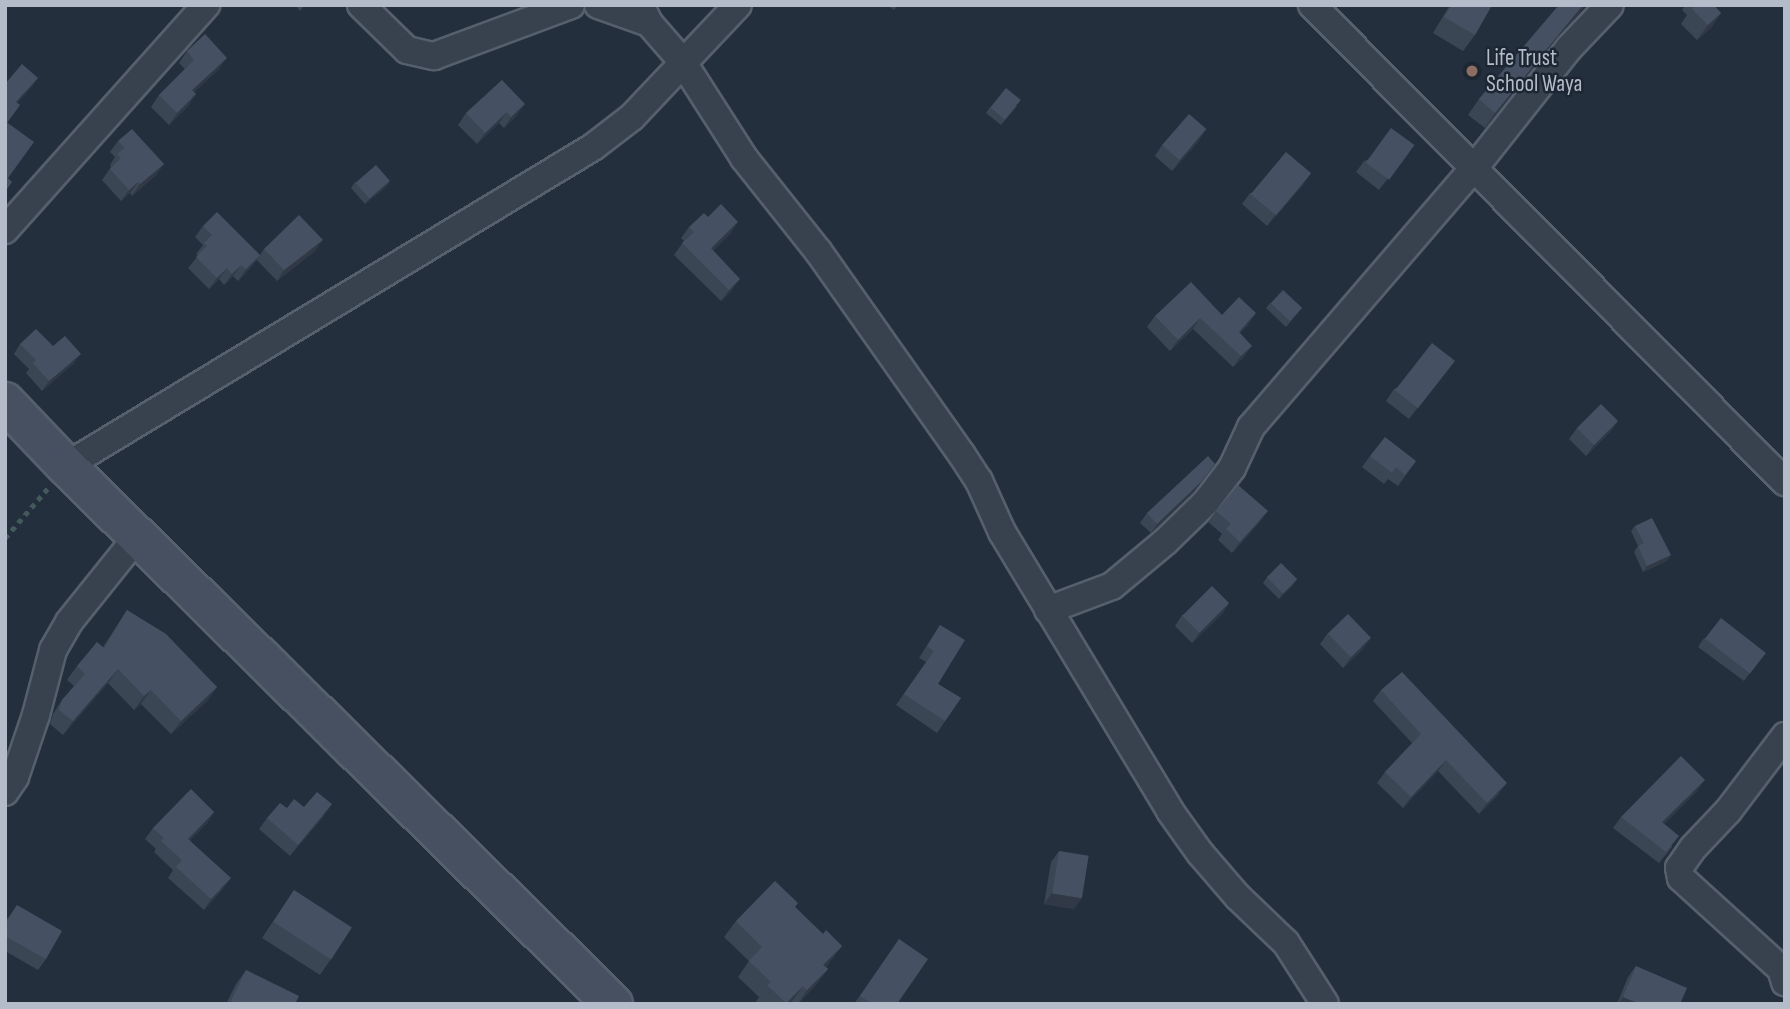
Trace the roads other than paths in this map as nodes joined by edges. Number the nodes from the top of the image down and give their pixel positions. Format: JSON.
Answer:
{"nodes":[{"id":1,"x":206,"y":5,"type":"edge"},
{"id":2,"x":361,"y":5,"type":"edge"},
{"id":3,"x":570,"y":5,"type":"edge"},
{"id":4,"x":598,"y":5,"type":"edge"},
{"id":5,"x":738,"y":5,"type":"edge"},
{"id":6,"x":1312,"y":5,"type":"edge"},
{"id":7,"x":1610,"y":5,"type":"edge"},
{"id":8,"x":644,"y":14,"type":"edge"},
{"id":9,"x":682,"y":61,"type":"junction"},
{"id":10,"x":1475,"y":167,"type":"junction"},
{"id":11,"x":5,"y":230,"type":"edge"},
{"id":12,"x":5,"y":402,"type":"edge"},
{"id":13,"x":66,"y":466,"type":"junction"},
{"id":14,"x":1785,"y":482,"type":"edge"},
{"id":15,"x":138,"y":536,"type":"junction"},
{"id":16,"x":1048,"y":610,"type":"junction"},
{"id":17,"x":1785,"y":736,"type":"edge"},
{"id":18,"x":5,"y":792,"type":"edge"},
{"id":19,"x":1785,"y":982,"type":"edge"},
{"id":20,"x":613,"y":1004,"type":"edge"},
{"id":21,"x":1325,"y":1004,"type":"edge"}],
"edges":[{"from":1,"to":11,"type":"street"},
{"from":2,"to":3,"type":"street"},
{"from":4,"to":8,"type":"street"},
{"from":5,"to":9,"type":"street"},
{"from":6,"to":10,"type":"street"},
{"from":7,"to":10,"type":"street"},
{"from":8,"to":9,"type":"street"},
{"from":9,"to":13,"type":"street"},
{"from":9,"to":16,"type":"street"},
{"from":10,"to":14,"type":"street"},
{"from":10,"to":16,"type":"street"},
{"from":12,"to":13,"type":"street"},
{"from":13,"to":15,"type":"street"},
{"from":15,"to":18,"type":"street"},
{"from":15,"to":20,"type":"street"},
{"from":16,"to":21,"type":"street"},
{"from":17,"to":19,"type":"street"}]}
